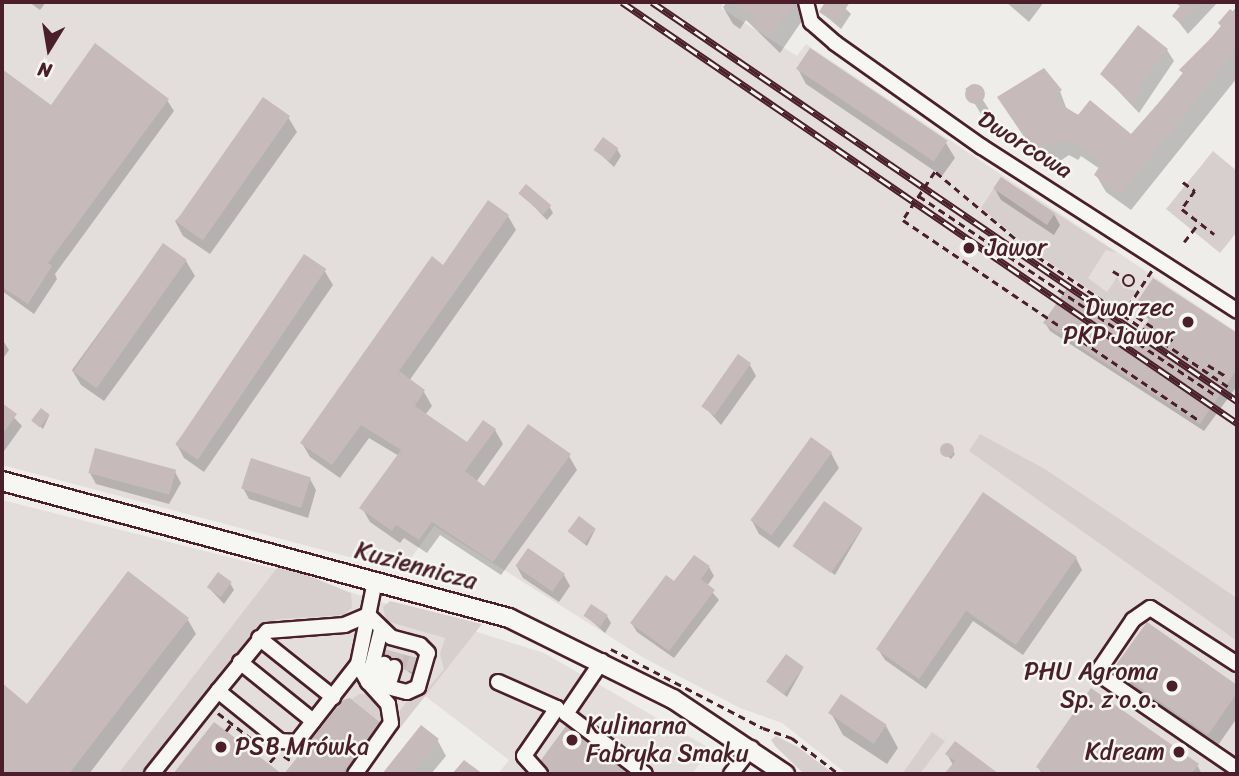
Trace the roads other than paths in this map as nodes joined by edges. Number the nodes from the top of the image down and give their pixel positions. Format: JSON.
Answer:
{"nodes":[{"id":1,"x":806,"y":2,"type":"edge"},
{"id":2,"x":1237,"y":311,"type":"edge"},
{"id":3,"x":2,"y":481,"type":"edge"},
{"id":4,"x":375,"y":581,"type":"junction"},
{"id":5,"x":368,"y":615,"type":"junction"},
{"id":6,"x":259,"y":638,"type":"junction"},
{"id":7,"x":391,"y":648,"type":"junction"},
{"id":8,"x":610,"y":655,"type":"junction"},
{"id":9,"x":416,"y":658,"type":"junction"},
{"id":10,"x":240,"y":662,"type":"junction"},
{"id":11,"x":358,"y":664,"type":"junction"},
{"id":12,"x":1237,"y":664,"type":"edge"},
{"id":13,"x":498,"y":682,"type":"dead end"},
{"id":14,"x":378,"y":685,"type":"junction"},
{"id":15,"x":218,"y":691,"type":"junction"},
{"id":16,"x":407,"y":692,"type":"junction"},
{"id":17,"x":333,"y":696,"type":"junction"},
{"id":18,"x":561,"y":711,"type":"junction"},
{"id":19,"x":313,"y":722,"type":"junction"},
{"id":20,"x":751,"y":748,"type":"junction"},
{"id":21,"x":1235,"y":769,"type":"edge"},
{"id":22,"x":737,"y":772,"type":"edge"},
{"id":23,"x":152,"y":774,"type":"edge"},
{"id":24,"x":355,"y":774,"type":"edge"},
{"id":25,"x":540,"y":774,"type":"edge"},
{"id":26,"x":645,"y":774,"type":"edge"},
{"id":27,"x":785,"y":774,"type":"edge"}],
"edges":[{"from":1,"to":2,"type":"street","name":"Dworcowa"},
{"from":3,"to":4,"type":"main road","name":"Kuziennicza"},
{"from":4,"to":5,"type":"street"},
{"from":4,"to":8,"type":"main road","name":"Kuziennicza"},
{"from":5,"to":6,"type":"street"},
{"from":5,"to":7,"type":"street"},
{"from":5,"to":11,"type":"street"},
{"from":6,"to":10,"type":"street"},
{"from":6,"to":17,"type":"street"},
{"from":7,"to":9,"type":"street"},
{"from":7,"to":14,"type":"street"},
{"from":7,"to":14,"type":"street"},
{"from":8,"to":18,"type":"street"},
{"from":8,"to":20,"type":"main road","name":"Kuziennicza"},
{"from":9,"to":16,"type":"street"},
{"from":9,"to":16,"type":"street"},
{"from":10,"to":15,"type":"street"},
{"from":10,"to":19,"type":"street"},
{"from":11,"to":14,"type":"street"},
{"from":11,"to":17,"type":"street"},
{"from":12,"to":21,"type":"street"},
{"from":13,"to":18,"type":"street"},
{"from":14,"to":16,"type":"street"},
{"from":14,"to":24,"type":"street"},
{"from":15,"to":19,"type":"street"},
{"from":15,"to":23,"type":"street"},
{"from":17,"to":19,"type":"street"},
{"from":18,"to":25,"type":"street"},
{"from":18,"to":26,"type":"street"},
{"from":20,"to":22,"type":"street"},
{"from":20,"to":27,"type":"main road","name":"Kuziennicza"}]}
